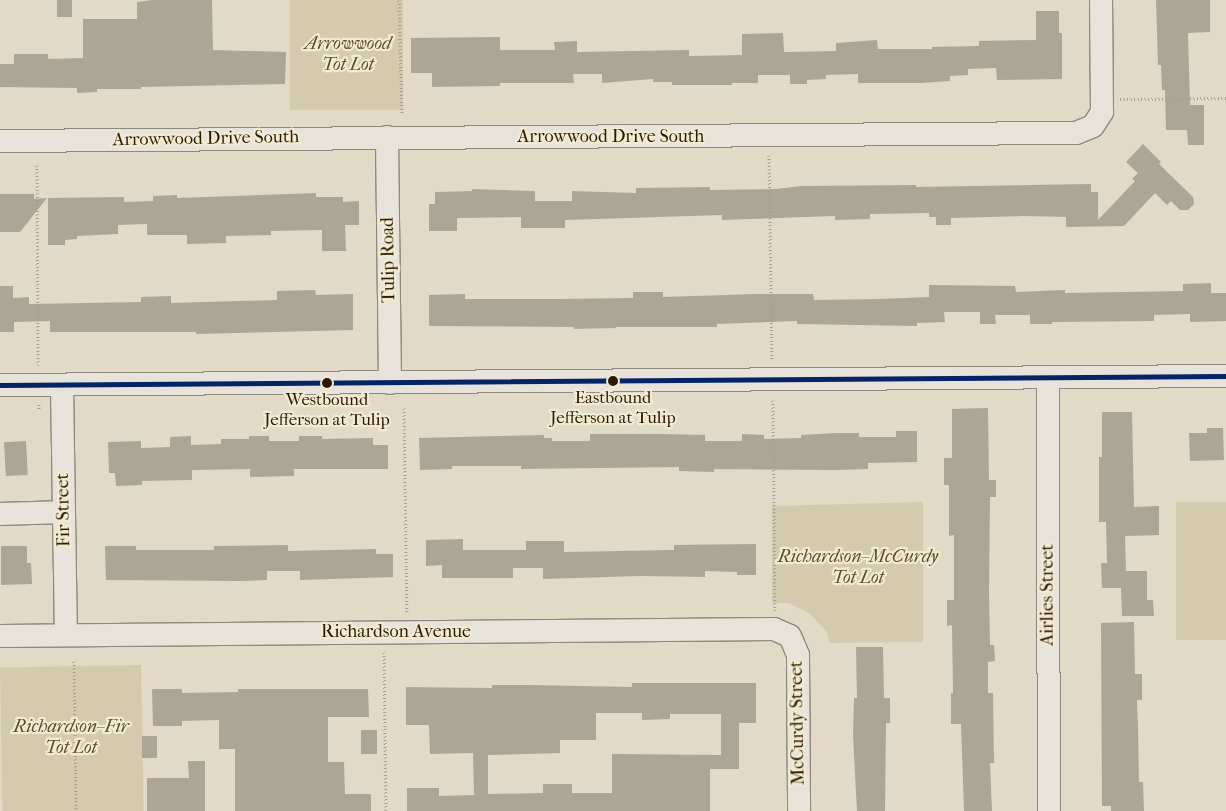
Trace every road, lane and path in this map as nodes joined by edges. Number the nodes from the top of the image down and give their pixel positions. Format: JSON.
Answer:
{"nodes":[{"id":1,"x":399,"y":0,"type":"edge"},
{"id":2,"x":1101,"y":0,"type":"edge"},
{"id":3,"x":1226,"y":98,"type":"edge"},
{"id":4,"x":1102,"y":99,"type":"junction"},
{"id":5,"x":402,"y":114,"type":"dead end"},
{"id":6,"x":388,"y":137,"type":"junction"},
{"id":7,"x":0,"y":141,"type":"edge"},
{"id":8,"x":37,"y":165,"type":"dead end"},
{"id":9,"x":1226,"y":376,"type":"edge"},
{"id":10,"x":1048,"y":378,"type":"junction"},
{"id":11,"x":390,"y":383,"type":"junction"},
{"id":12,"x":62,"y":384,"type":"junction"},
{"id":13,"x":38,"y":385,"type":"junction"},
{"id":14,"x":0,"y":386,"type":"edge"},
{"id":15,"x":404,"y":408,"type":"dead end"},
{"id":16,"x":39,"y":411,"type":"dead end"},
{"id":17,"x":64,"y":512,"type":"junction"},
{"id":18,"x":0,"y":514,"type":"edge"},
{"id":19,"x":384,"y":632,"type":"junction"},
{"id":20,"x":408,"y":633,"type":"junction"},
{"id":21,"x":66,"y":635,"type":"junction"},
{"id":22,"x":0,"y":636,"type":"edge"},
{"id":23,"x":790,"y":636,"type":"joint"},
{"id":24,"x":74,"y":661,"type":"dead end"},
{"id":25,"x":76,"y":811,"type":"edge"},
{"id":26,"x":386,"y":811,"type":"edge"},
{"id":27,"x":799,"y":811,"type":"edge"},
{"id":28,"x":1049,"y":811,"type":"edge"}],
"edges":[{"from":1,"to":5,"type":"path"},
{"from":2,"to":4,"type":"street","name":"Arrowwood Drive South"},
{"from":3,"to":4,"type":"path"},
{"from":4,"to":6,"type":"street","name":"Arrowwood Drive South"},
{"from":6,"to":7,"type":"street","name":"Arrowwood Drive South"},
{"from":6,"to":11,"type":"street","name":"Tulip Road"},
{"from":8,"to":13,"type":"path"},
{"from":9,"to":10,"type":"street"},
{"from":10,"to":11,"type":"street"},
{"from":10,"to":28,"type":"street","name":"Airlies Street"},
{"from":11,"to":12,"type":"street"},
{"from":12,"to":13,"type":"street"},
{"from":12,"to":17,"type":"street","name":"Fir Street"},
{"from":13,"to":14,"type":"street"},
{"from":13,"to":16,"type":"path"},
{"from":15,"to":20,"type":"path"},
{"from":17,"to":18,"type":"street"},
{"from":17,"to":21,"type":"street","name":"Fir Street"},
{"from":19,"to":20,"type":"street","name":"Richardson Avenue"},
{"from":19,"to":21,"type":"street","name":"Richardson Avenue"},
{"from":19,"to":26,"type":"path"},
{"from":20,"to":23,"type":"street","name":"Richardson Avenue"},
{"from":21,"to":22,"type":"street","name":"Richardson Avenue"},
{"from":23,"to":27,"type":"street","name":"McCurdy Street"},
{"from":24,"to":25,"type":"path"}]}
